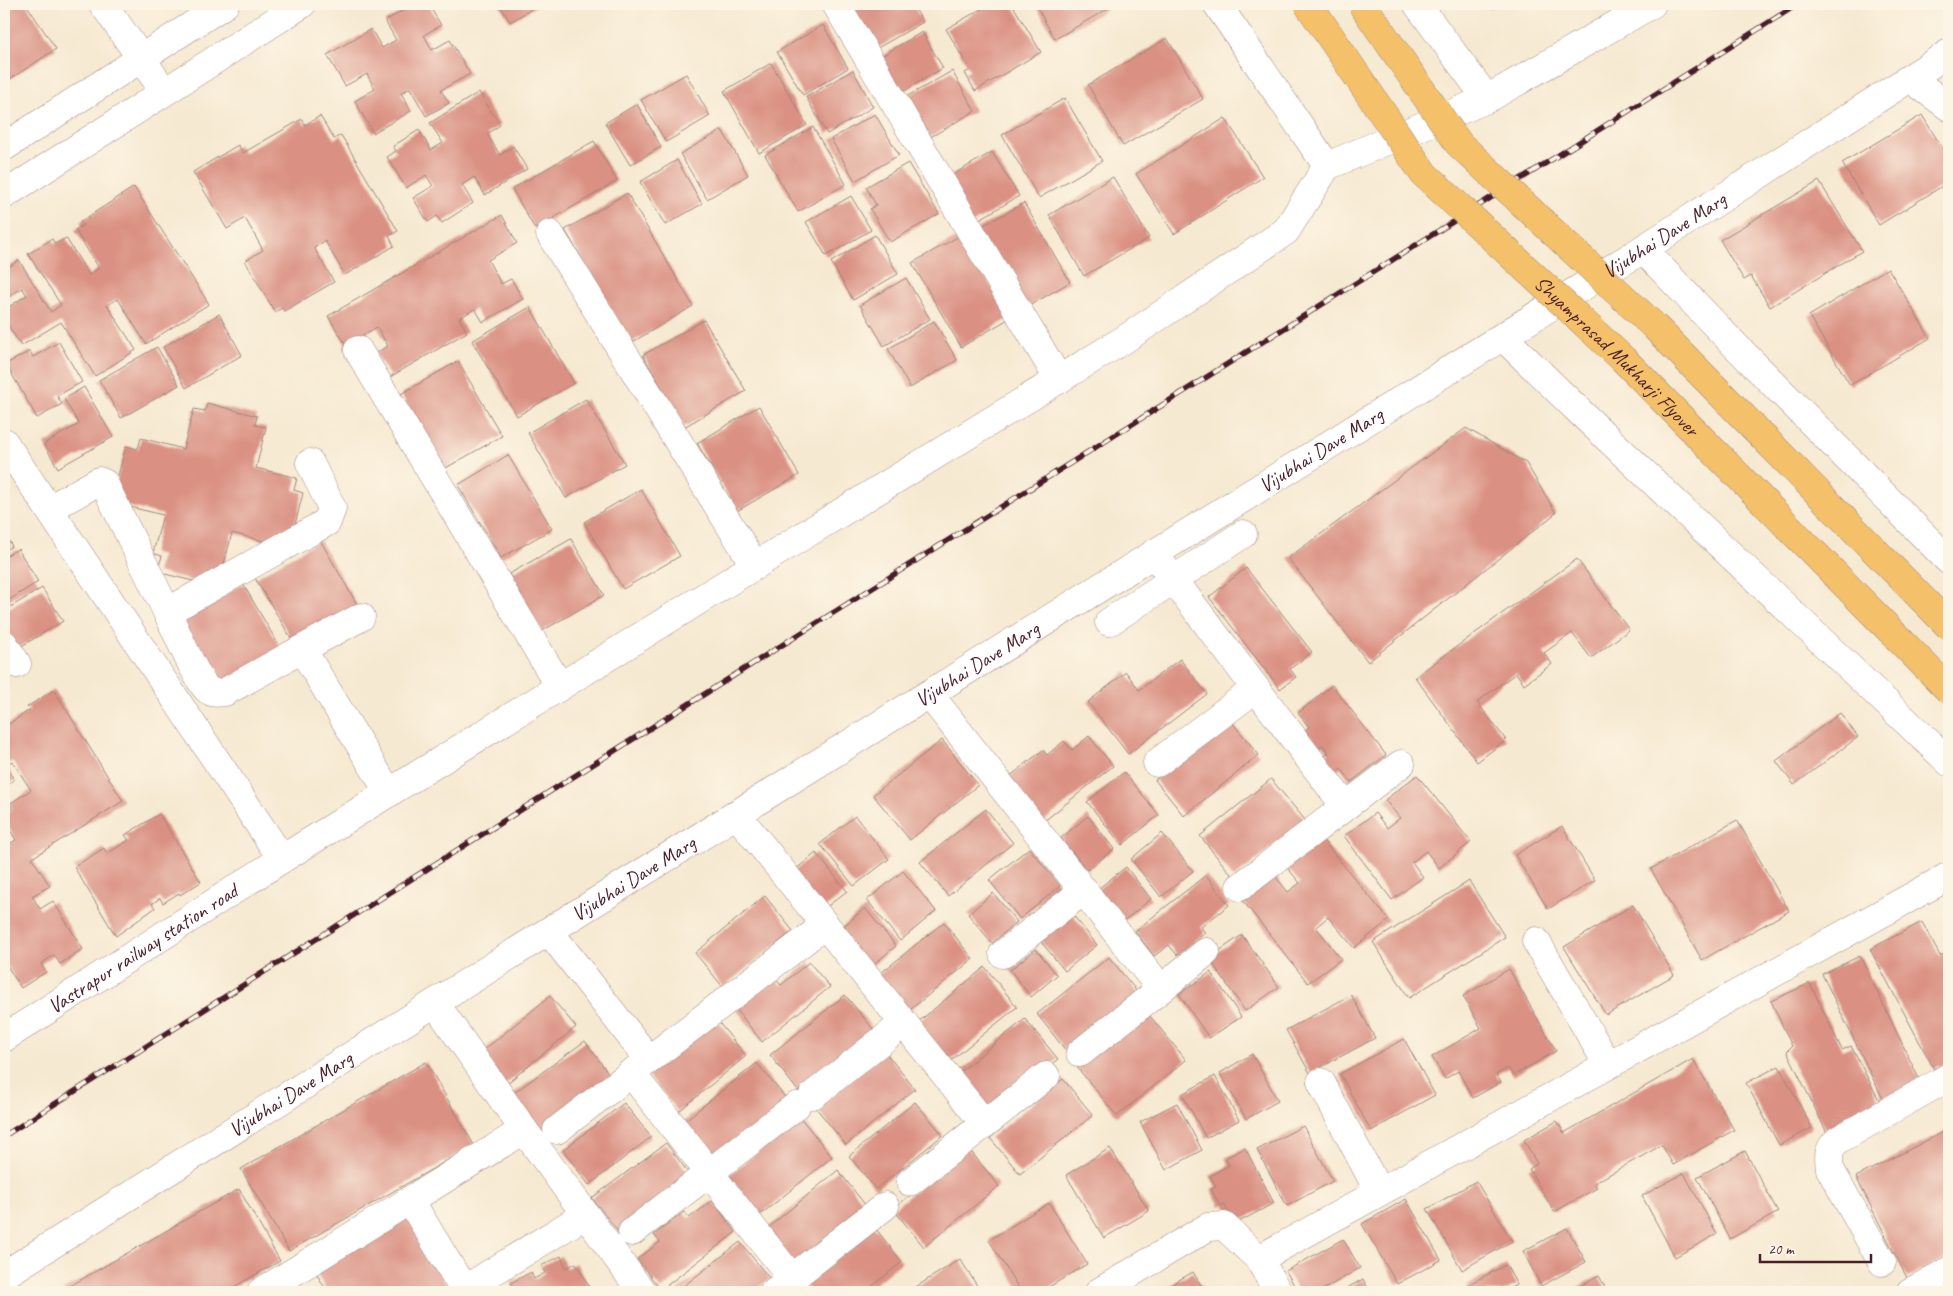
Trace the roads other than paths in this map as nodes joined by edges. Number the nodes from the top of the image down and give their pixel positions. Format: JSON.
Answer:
{"nodes":[{"id":1,"x":103,"y":4,"type":"edge"},
{"id":2,"x":225,"y":4,"type":"edge"},
{"id":3,"x":302,"y":4,"type":"edge"},
{"id":4,"x":836,"y":4,"type":"edge"},
{"id":5,"x":1216,"y":4,"type":"edge"},
{"id":6,"x":1308,"y":4,"type":"edge"},
{"id":7,"x":1362,"y":4,"type":"edge"},
{"id":8,"x":1417,"y":4,"type":"edge"},
{"id":9,"x":1652,"y":4,"type":"edge"},
{"id":10,"x":1949,"y":53,"type":"edge"},
{"id":11,"x":140,"y":57,"type":"junction"},
{"id":12,"x":1910,"y":78,"type":"junction"},
{"id":13,"x":164,"y":91,"type":"junction"},
{"id":14,"x":1486,"y":99,"type":"junction"},
{"id":15,"x":1949,"y":107,"type":"edge"},
{"id":16,"x":4,"y":147,"type":"edge"},
{"id":17,"x":1327,"y":166,"type":"junction"},
{"id":18,"x":4,"y":195,"type":"edge"},
{"id":19,"x":550,"y":234,"type":"dead end"},
{"id":20,"x":1643,"y":249,"type":"junction"},
{"id":21,"x":1503,"y":337,"type":"junction"},
{"id":22,"x":358,"y":350,"type":"dead end"},
{"id":23,"x":1060,"y":380,"type":"junction"},
{"id":24,"x":4,"y":442,"type":"edge"},
{"id":25,"x":310,"y":462,"type":"dead end"},
{"id":26,"x":49,"y":509,"type":"junction"},
{"id":27,"x":1243,"y":534,"type":"dead end"},
{"id":28,"x":1154,"y":554,"type":"junction"},
{"id":29,"x":1949,"y":561,"type":"edge"},
{"id":30,"x":755,"y":566,"type":"junction"},
{"id":31,"x":1173,"y":580,"type":"junction"},
{"id":32,"x":167,"y":612,"type":"junction"},
{"id":33,"x":361,"y":617,"type":"dead end"},
{"id":34,"x":1109,"y":622,"type":"dead end"},
{"id":35,"x":1949,"y":626,"type":"edge"},
{"id":36,"x":302,"y":649,"type":"junction"},
{"id":37,"x":560,"y":687,"type":"junction"},
{"id":38,"x":1256,"y":688,"type":"junction"},
{"id":39,"x":1949,"y":690,"type":"edge"},
{"id":40,"x":930,"y":694,"type":"junction"},
{"id":41,"x":1949,"y":762,"type":"edge"},
{"id":42,"x":1156,"y":763,"type":"dead end"},
{"id":43,"x":1401,"y":764,"type":"dead end"},
{"id":44,"x":389,"y":792,"type":"junction"},
{"id":45,"x":1345,"y":806,"type":"junction"},
{"id":46,"x":737,"y":815,"type":"junction"},
{"id":47,"x":282,"y":859,"type":"junction"},
{"id":48,"x":1949,"y":876,"type":"edge"},
{"id":49,"x":1240,"y":887,"type":"dead end"},
{"id":50,"x":1084,"y":890,"type":"junction"},
{"id":51,"x":825,"y":925,"type":"junction"},
{"id":52,"x":549,"y":931,"type":"junction"},
{"id":53,"x":1536,"y":941,"type":"dead end"},
{"id":54,"x":1206,"y":952,"type":"dead end"},
{"id":55,"x":1003,"y":954,"type":"dead end"},
{"id":56,"x":1161,"y":989,"type":"junction"},
{"id":57,"x":435,"y":1003,"type":"junction"},
{"id":58,"x":904,"y":1023,"type":"junction"},
{"id":59,"x":4,"y":1038,"type":"edge"},
{"id":60,"x":1080,"y":1053,"type":"dead end"},
{"id":61,"x":1608,"y":1065,"type":"junction"},
{"id":62,"x":640,"y":1066,"type":"junction"},
{"id":63,"x":1046,"y":1076,"type":"dead end"},
{"id":64,"x":1949,"y":1077,"type":"edge"},
{"id":65,"x":1321,"y":1082,"type":"dead end"},
{"id":66,"x":984,"y":1123,"type":"junction"},
{"id":67,"x":524,"y":1130,"type":"junction"},
{"id":68,"x":557,"y":1130,"type":"dead end"},
{"id":69,"x":708,"y":1172,"type":"junction"},
{"id":70,"x":910,"y":1182,"type":"dead end"},
{"id":71,"x":1379,"y":1192,"type":"junction"},
{"id":72,"x":410,"y":1200,"type":"junction"},
{"id":73,"x":885,"y":1206,"type":"dead end"},
{"id":74,"x":585,"y":1215,"type":"junction"},
{"id":75,"x":632,"y":1232,"type":"dead end"},
{"id":76,"x":1259,"y":1259,"type":"junction"},
{"id":77,"x":1882,"y":1262,"type":"dead end"},
{"id":78,"x":1949,"y":1271,"type":"edge"},
{"id":79,"x":11,"y":1280,"type":"edge"},
{"id":80,"x":295,"y":1284,"type":"edge"},
{"id":81,"x":783,"y":1285,"type":"edge"},
{"id":82,"x":462,"y":1291,"type":"edge"},
{"id":83,"x":261,"y":1292,"type":"edge"},
{"id":84,"x":642,"y":1292,"type":"edge"},
{"id":85,"x":1099,"y":1292,"type":"edge"},
{"id":86,"x":1278,"y":1292,"type":"edge"},
{"id":87,"x":1910,"y":1292,"type":"edge"}],
"edges":[{"from":1,"to":11,"type":"street"},
{"from":2,"to":11,"type":"street"},
{"from":3,"to":13,"type":"street"},
{"from":4,"to":23,"type":"street"},
{"from":5,"to":17,"type":"street"},
{"from":6,"to":39,"type":"main road","name":"Shyamprasad Mukharji Flyover","bridge":true},
{"from":7,"to":35,"type":"main road","name":"Shyamprasad Mukharji Flyover","bridge":true},
{"from":8,"to":14,"type":"street"},
{"from":9,"to":14,"type":"street"},
{"from":10,"to":12,"type":"street","name":"Vijubhai Dave Marg"},
{"from":11,"to":13,"type":"street"},
{"from":11,"to":16,"type":"street"},
{"from":12,"to":15,"type":"street"},
{"from":12,"to":20,"type":"street","name":"Vijubhai Dave Marg"},
{"from":13,"to":18,"type":"street"},
{"from":14,"to":17,"type":"street"},
{"from":17,"to":23,"type":"street","name":"Vastrapur railway station road"},
{"from":19,"to":30,"type":"street"},
{"from":20,"to":21,"type":"street","name":"Vijubhai Dave Marg"},
{"from":20,"to":29,"type":"street"},
{"from":21,"to":28,"type":"street","name":"Vijubhai Dave Marg"},
{"from":21,"to":41,"type":"street"},
{"from":22,"to":37,"type":"street"},
{"from":23,"to":30,"type":"street","name":"Vastrapur railway station road"},
{"from":24,"to":26,"type":"street"},
{"from":25,"to":32,"type":"street"},
{"from":26,"to":32,"type":"street"},
{"from":26,"to":47,"type":"street"},
{"from":27,"to":31,"type":"street"},
{"from":28,"to":31,"type":"street"},
{"from":28,"to":40,"type":"street","name":"Vijubhai Dave Marg"},
{"from":30,"to":37,"type":"street","name":"Vastrapur railway station road"},
{"from":31,"to":34,"type":"street"},
{"from":31,"to":38,"type":"street"},
{"from":32,"to":36,"type":"street"},
{"from":33,"to":36,"type":"street"},
{"from":36,"to":44,"type":"street"},
{"from":37,"to":44,"type":"street","name":"Vastrapur railway station road"},
{"from":38,"to":42,"type":"street"},
{"from":38,"to":45,"type":"street"},
{"from":40,"to":46,"type":"street","name":"Vijubhai Dave Marg"},
{"from":40,"to":50,"type":"street"},
{"from":43,"to":45,"type":"street"},
{"from":44,"to":47,"type":"street","name":"Vastrapur railway station road"},
{"from":45,"to":49,"type":"street"},
{"from":46,"to":51,"type":"street"},
{"from":46,"to":52,"type":"street","name":"Vijubhai Dave Marg"},
{"from":47,"to":59,"type":"street","name":"Vastrapur railway station road"},
{"from":48,"to":61,"type":"street"},
{"from":50,"to":55,"type":"street"},
{"from":50,"to":56,"type":"street"},
{"from":51,"to":58,"type":"street"},
{"from":51,"to":62,"type":"street"},
{"from":52,"to":57,"type":"street","name":"Vijubhai Dave Marg"},
{"from":52,"to":62,"type":"street"},
{"from":53,"to":61,"type":"street"},
{"from":54,"to":56,"type":"street"},
{"from":56,"to":60,"type":"street"},
{"from":57,"to":67,"type":"street"},
{"from":57,"to":79,"type":"street","name":"Vijubhai Dave Marg"},
{"from":58,"to":66,"type":"street"},
{"from":58,"to":69,"type":"street"},
{"from":61,"to":71,"type":"street"},
{"from":62,"to":68,"type":"street"},
{"from":62,"to":69,"type":"street"},
{"from":63,"to":66,"type":"street"},
{"from":64,"to":77,"type":"street"},
{"from":65,"to":71,"type":"street"},
{"from":66,"to":70,"type":"street"},
{"from":67,"to":72,"type":"street"},
{"from":67,"to":74,"type":"street"},
{"from":69,"to":75,"type":"street"},
{"from":69,"to":81,"type":"street"},
{"from":71,"to":76,"type":"street"},
{"from":72,"to":80,"type":"street"},
{"from":72,"to":82,"type":"street"},
{"from":73,"to":81,"type":"street"},
{"from":74,"to":82,"type":"street"},
{"from":74,"to":84,"type":"street"},
{"from":76,"to":85,"type":"street"},
{"from":76,"to":86,"type":"street"},
{"from":78,"to":87,"type":"street"},
{"from":80,"to":83,"type":"street"}]}
